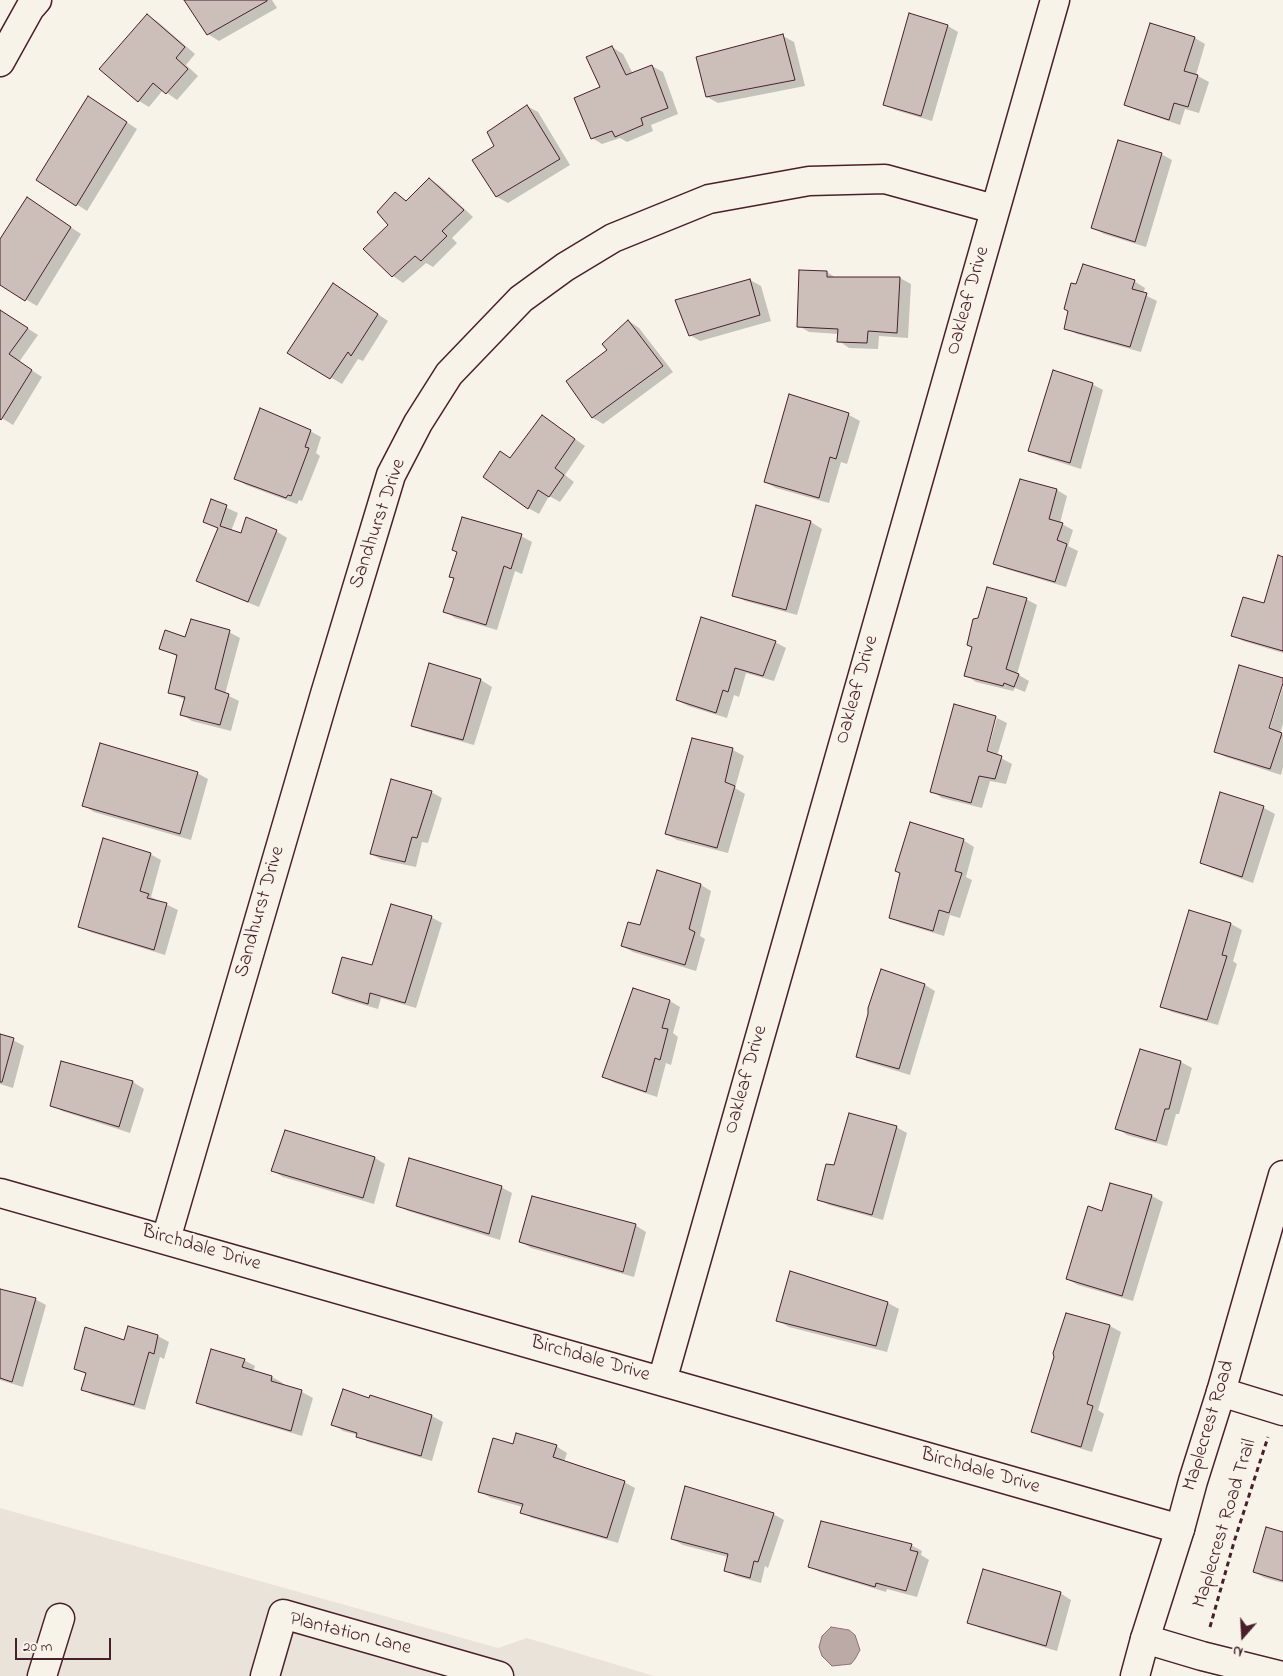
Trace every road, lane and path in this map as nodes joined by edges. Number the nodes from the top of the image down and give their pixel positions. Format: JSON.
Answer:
{"nodes":[{"id":1,"x":37,"y":0,"type":"edge"},
{"id":2,"x":1055,"y":0,"type":"edge"},
{"id":3,"x":0,"y":62,"type":"edge"},
{"id":4,"x":994,"y":209,"type":"junction"},
{"id":5,"x":1283,"y":1175,"type":"edge"},
{"id":6,"x":0,"y":1193,"type":"edge"},
{"id":7,"x":166,"y":1239,"type":"junction"},
{"id":8,"x":662,"y":1381,"type":"junction"},
{"id":9,"x":1221,"y":1392,"type":"junction"},
{"id":10,"x":1280,"y":1410,"type":"edge"},
{"id":11,"x":1180,"y":1529,"type":"junction"},
{"id":12,"x":60,"y":1618,"type":"dead end"},
{"id":13,"x":1145,"y":1639,"type":"junction"},
{"id":14,"x":1202,"y":1656,"type":"junction"},
{"id":15,"x":1240,"y":1671,"type":"edge"},
{"id":16,"x":488,"y":1672,"type":"edge"},
{"id":17,"x":42,"y":1676,"type":"edge"},
{"id":18,"x":265,"y":1676,"type":"edge"},
{"id":19,"x":1135,"y":1676,"type":"edge"},
{"id":20,"x":1282,"y":1676,"type":"edge"}],
"edges":[{"from":1,"to":3,"type":"street"},
{"from":2,"to":4,"type":"street","name":"Oakleaf Drive"},
{"from":4,"to":7,"type":"street","name":"Sandhurst Drive"},
{"from":4,"to":8,"type":"street","name":"Oakleaf Drive"},
{"from":5,"to":9,"type":"street","name":"Maplecrest Road"},
{"from":6,"to":7,"type":"street","name":"Birchdale Drive"},
{"from":7,"to":8,"type":"street","name":"Birchdale Drive"},
{"from":8,"to":11,"type":"street","name":"Birchdale Drive"},
{"from":9,"to":10,"type":"street"},
{"from":9,"to":11,"type":"street","name":"Maplecrest Road"},
{"from":10,"to":14,"type":"path","name":"Maplecrest Road Trail"},
{"from":11,"to":13,"type":"street","name":"Maplecrest Road"},
{"from":12,"to":17,"type":"street"},
{"from":13,"to":14,"type":"street"},
{"from":13,"to":19,"type":"street","name":"Maplecrest Road"},
{"from":14,"to":15,"type":"street"},
{"from":15,"to":20,"type":"street"},
{"from":16,"to":18,"type":"street","name":"Plantation Lane"}]}
